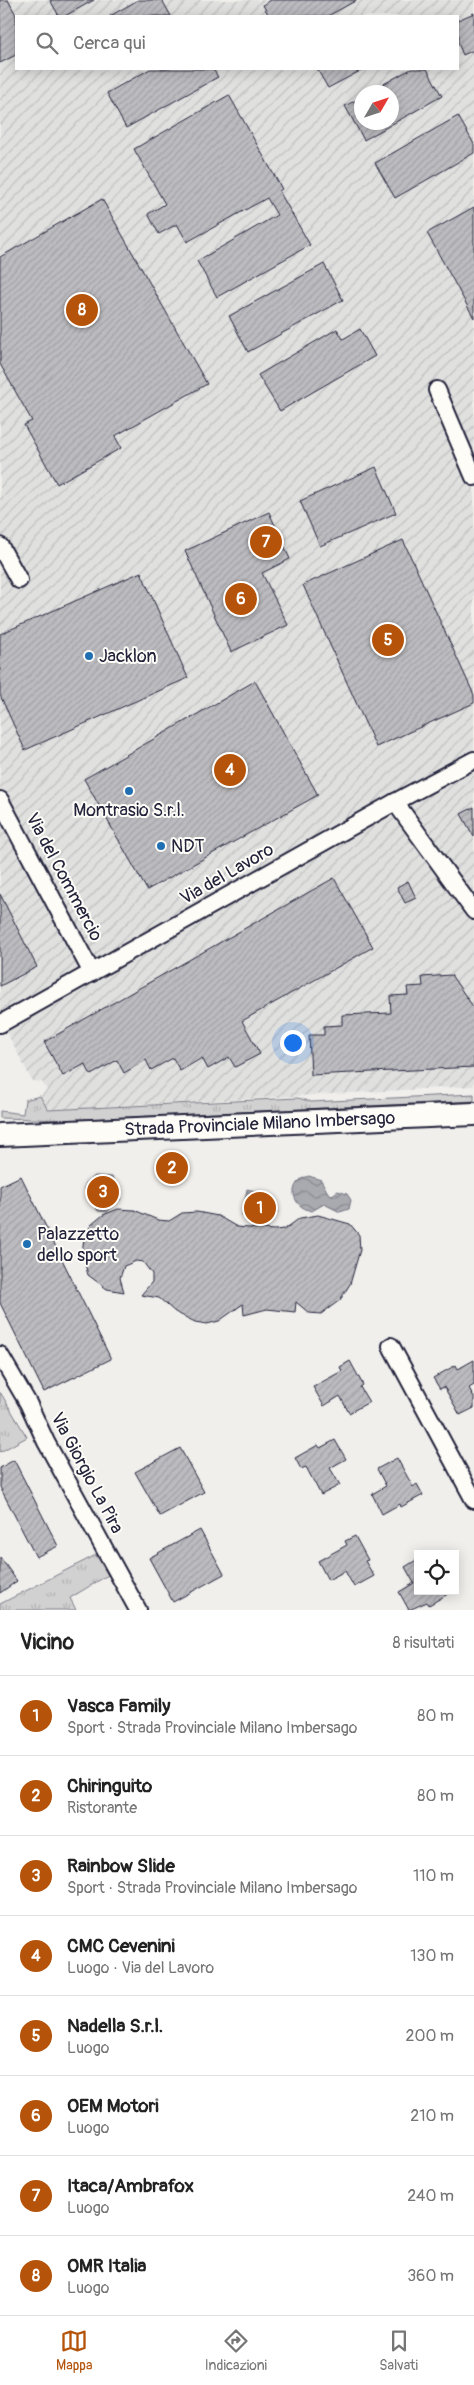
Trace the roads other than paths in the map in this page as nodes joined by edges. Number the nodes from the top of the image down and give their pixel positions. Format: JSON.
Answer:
{"nodes":[{"id":1,"x":437,"y":390,"type":"dead end"},
{"id":2,"x":474,"y":477,"type":"edge"},
{"id":3,"x":0,"y":546,"type":"edge"},
{"id":4,"x":19,"y":580,"type":"dead end"},
{"id":5,"x":474,"y":760,"type":"edge"},
{"id":6,"x":0,"y":800,"type":"edge"},
{"id":7,"x":395,"y":802,"type":"junction"},
{"id":8,"x":474,"y":910,"type":"edge"},
{"id":9,"x":92,"y":973,"type":"junction"},
{"id":10,"x":0,"y":1024,"type":"edge"},
{"id":11,"x":474,"y":1114,"type":"edge"},
{"id":12,"x":44,"y":1134,"type":"junction"},
{"id":13,"x":0,"y":1135,"type":"edge"},
{"id":14,"x":0,"y":1139,"type":"edge"},
{"id":15,"x":391,"y":1346,"type":"dead end"},
{"id":16,"x":0,"y":1355,"type":"edge"},
{"id":17,"x":474,"y":1500,"type":"edge"},
{"id":18,"x":138,"y":1610,"type":"edge"}],
"edges":[{"from":1,"to":2,"type":"street"},
{"from":3,"to":4,"type":"street"},
{"from":5,"to":7,"type":"street","name":"Via del Lavoro"},
{"from":6,"to":9,"type":"street","name":"Via del Commercio"},
{"from":7,"to":8,"type":"street"},
{"from":7,"to":9,"type":"street","name":"Via del Lavoro"},
{"from":9,"to":10,"type":"street","name":"Via del Lavoro"},
{"from":11,"to":12,"type":"main road","name":"Strada Provinciale Milano Imbersago"},
{"from":12,"to":13,"type":"main road","name":"Strada Provinciale Milano Imbersago"},
{"from":12,"to":14,"type":"main road","name":"Strada Provinciale Milano Imbersago"},
{"from":15,"to":17,"type":"street"},
{"from":16,"to":18,"type":"street","name":"Via Giorgio La Pira"}]}
